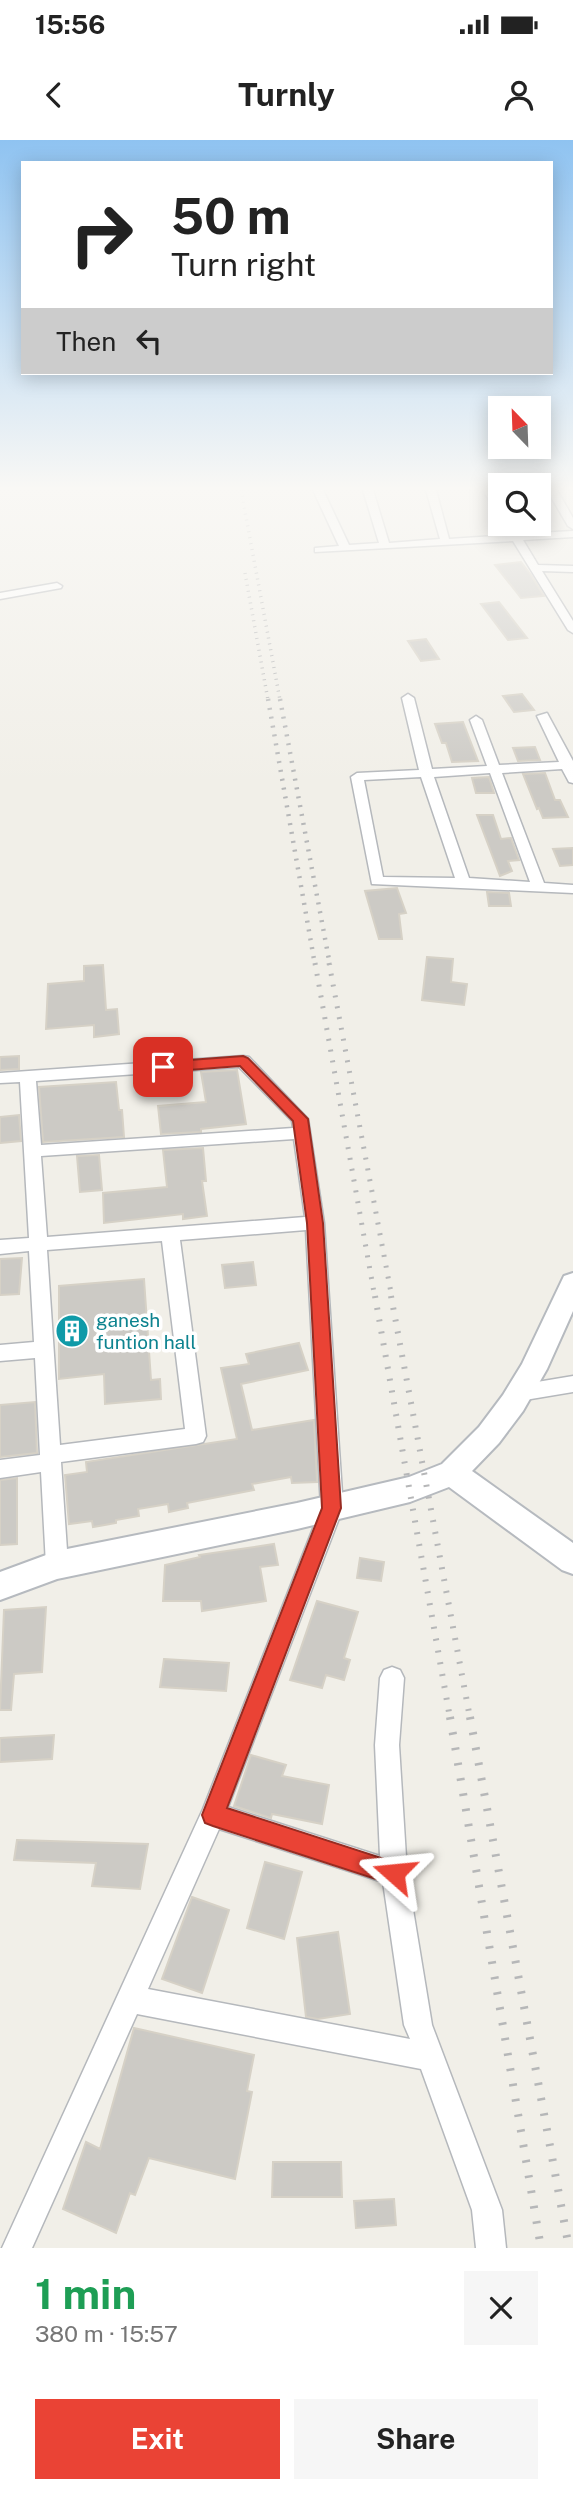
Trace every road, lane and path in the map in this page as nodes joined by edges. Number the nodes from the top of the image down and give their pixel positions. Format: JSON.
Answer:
{"nodes":[{"id":1,"x":43,"y":588,"type":"edge"},
{"id":2,"x":547,"y":588,"type":"edge"},
{"id":3,"x":0,"y":596,"type":"edge"},
{"id":4,"x":573,"y":630,"type":"edge"},
{"id":5,"x":408,"y":698,"type":"dead end"},
{"id":6,"x":543,"y":716,"type":"dead end"},
{"id":7,"x":476,"y":720,"type":"dead end"},
{"id":8,"x":570,"y":765,"type":"edge"},
{"id":9,"x":496,"y":769,"type":"junction"},
{"id":10,"x":426,"y":772,"type":"junction"},
{"id":11,"x":573,"y":779,"type":"edge"},
{"id":12,"x":463,"y":882,"type":"junction"},
{"id":13,"x":539,"y":887,"type":"junction"},
{"id":14,"x":573,"y":889,"type":"edge"},
{"id":15,"x":28,"y":1076,"type":"junction"},
{"id":16,"x":0,"y":1078,"type":"edge"},
{"id":17,"x":302,"y":1133,"type":"junction"},
{"id":18,"x":33,"y":1151,"type":"junction"},
{"id":19,"x":315,"y":1223,"type":"junction"},
{"id":20,"x":170,"y":1234,"type":"junction"},
{"id":21,"x":40,"y":1244,"type":"junction"},
{"id":22,"x":0,"y":1247,"type":"edge"},
{"id":23,"x":573,"y":1283,"type":"edge"},
{"id":24,"x":45,"y":1349,"type":"junction"},
{"id":25,"x":0,"y":1353,"type":"edge"},
{"id":26,"x":573,"y":1384,"type":"edge"},
{"id":27,"x":519,"y":1392,"type":"junction"},
{"id":28,"x":51,"y":1458,"type":"junction"},
{"id":29,"x":0,"y":1469,"type":"edge"},
{"id":30,"x":452,"y":1473,"type":"junction"},
{"id":31,"x":332,"y":1508,"type":"junction"},
{"id":32,"x":573,"y":1560,"type":"edge"},
{"id":33,"x":57,"y":1565,"type":"junction"},
{"id":34,"x":0,"y":1587,"type":"edge"},
{"id":35,"x":392,"y":1678,"type":"dead end"},
{"id":36,"x":213,"y":1815,"type":"junction"},
{"id":37,"x":394,"y":1873,"type":"junction"},
{"id":38,"x":131,"y":1999,"type":"junction"},
{"id":39,"x":430,"y":2057,"type":"junction"},
{"id":40,"x":17,"y":2248,"type":"edge"},
{"id":41,"x":491,"y":2248,"type":"edge"}],
"edges":[{"from":1,"to":3,"type":"street"},
{"from":2,"to":4,"type":"street"},
{"from":5,"to":10,"type":"street"},
{"from":6,"to":8,"type":"street"},
{"from":7,"to":9,"type":"street"},
{"from":8,"to":9,"type":"street"},
{"from":8,"to":11,"type":"street"},
{"from":9,"to":10,"type":"street"},
{"from":9,"to":13,"type":"street"},
{"from":10,"to":12,"type":"street"},
{"from":10,"to":12,"type":"street"},
{"from":12,"to":13,"type":"street"},
{"from":13,"to":14,"type":"street"},
{"from":15,"to":16,"type":"street"},
{"from":15,"to":17,"type":"street"},
{"from":15,"to":18,"type":"street"},
{"from":17,"to":18,"type":"street"},
{"from":17,"to":19,"type":"street"},
{"from":18,"to":21,"type":"street"},
{"from":19,"to":20,"type":"street"},
{"from":19,"to":31,"type":"street"},
{"from":20,"to":21,"type":"street"},
{"from":20,"to":28,"type":"street"},
{"from":21,"to":22,"type":"street"},
{"from":21,"to":24,"type":"street"},
{"from":23,"to":27,"type":"main road"},
{"from":24,"to":25,"type":"street"},
{"from":24,"to":28,"type":"street"},
{"from":26,"to":27,"type":"street"},
{"from":27,"to":30,"type":"main road"},
{"from":28,"to":29,"type":"street"},
{"from":28,"to":33,"type":"street"},
{"from":30,"to":31,"type":"main road"},
{"from":30,"to":32,"type":"main road"},
{"from":31,"to":33,"type":"main road"},
{"from":31,"to":36,"type":"street"},
{"from":33,"to":34,"type":"main road"},
{"from":35,"to":37,"type":"street"},
{"from":36,"to":37,"type":"street"},
{"from":36,"to":38,"type":"street"},
{"from":37,"to":39,"type":"street"},
{"from":38,"to":39,"type":"street"},
{"from":38,"to":40,"type":"street"},
{"from":39,"to":41,"type":"street"}]}
